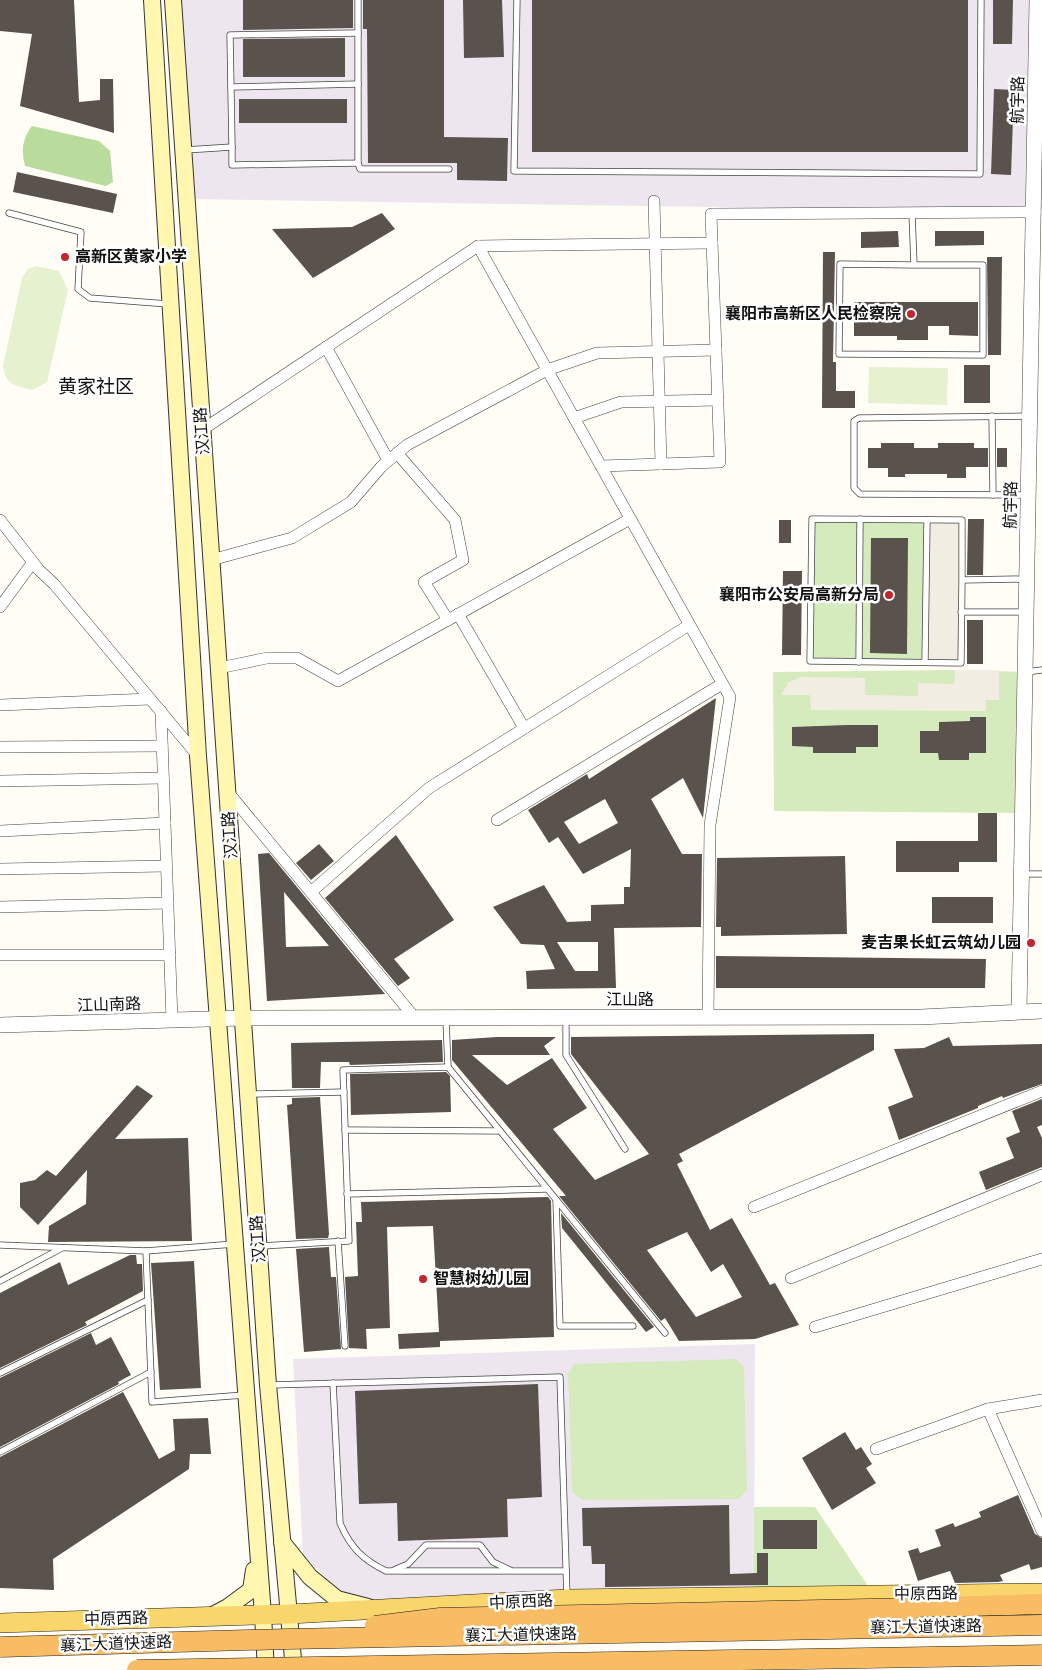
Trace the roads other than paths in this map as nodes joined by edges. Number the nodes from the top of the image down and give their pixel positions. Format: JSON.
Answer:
{"nodes":[{"id":1,"x":152,"y":0,"type":"edge"},
{"id":2,"x":173,"y":0,"type":"edge"},
{"id":3,"x":358,"y":0,"type":"edge"},
{"id":4,"x":517,"y":0,"type":"edge"},
{"id":5,"x":980,"y":0,"type":"edge"},
{"id":6,"x":1037,"y":0,"type":"edge"},
{"id":7,"x":358,"y":33,"type":"junction"},
{"id":8,"x":358,"y":84,"type":"junction"},
{"id":9,"x":231,"y":87,"type":"junction"},
{"id":10,"x":232,"y":148,"type":"junction"},
{"id":11,"x":182,"y":150,"type":"junction"},
{"id":12,"x":358,"y":163,"type":"junction"},
{"id":13,"x":450,"y":169,"type":"dead end"},
{"id":14,"x":654,"y":201,"type":"dead end"},
{"id":15,"x":1038,"y":212,"type":"edge"},
{"id":16,"x":9,"y":213,"type":"dead end"},
{"id":17,"x":912,"y":213,"type":"junction"},
{"id":18,"x":655,"y":243,"type":"junction"},
{"id":19,"x":712,"y":243,"type":"junction"},
{"id":20,"x":478,"y":246,"type":"junction"},
{"id":21,"x":914,"y":265,"type":"junction"},
{"id":22,"x":170,"y":304,"type":"junction"},
{"id":23,"x":326,"y":347,"type":"junction"},
{"id":24,"x":716,"y":350,"type":"junction"},
{"id":25,"x":658,"y":351,"type":"junction"},
{"id":26,"x":547,"y":370,"type":"junction"},
{"id":27,"x":718,"y":400,"type":"junction"},
{"id":28,"x":660,"y":401,"type":"junction"},
{"id":29,"x":992,"y":416,"type":"junction"},
{"id":30,"x":1031,"y":416,"type":"junction"},
{"id":31,"x":574,"y":418,"type":"junction"},
{"id":32,"x":202,"y":430,"type":"junction"},
{"id":33,"x":393,"y":457,"type":"junction"},
{"id":34,"x":660,"y":464,"type":"junction"},
{"id":35,"x":601,"y":466,"type":"junction"},
{"id":36,"x":993,"y":495,"type":"junction"},
{"id":37,"x":1029,"y":495,"type":"junction"},
{"id":38,"x":630,"y":519,"type":"junction"},
{"id":39,"x":860,"y":519,"type":"junction"},
{"id":40,"x":0,"y":520,"type":"edge"},
{"id":41,"x":927,"y":520,"type":"junction"},
{"id":42,"x":211,"y":560,"type":"junction"},
{"id":43,"x":33,"y":562,"type":"junction"},
{"id":44,"x":962,"y":580,"type":"junction"},
{"id":45,"x":1027,"y":580,"type":"junction"},
{"id":46,"x":0,"y":607,"type":"edge"},
{"id":47,"x":961,"y":612,"type":"junction"},
{"id":48,"x":1027,"y":612,"type":"junction"},
{"id":49,"x":453,"y":617,"type":"junction"},
{"id":50,"x":689,"y":625,"type":"junction"},
{"id":51,"x":859,"y":662,"type":"junction"},
{"id":52,"x":925,"y":662,"type":"junction"},
{"id":53,"x":219,"y":668,"type":"junction"},
{"id":54,"x":1042,"y":670,"type":"edge"},
{"id":55,"x":1026,"y":672,"type":"junction"},
{"id":56,"x":722,"y":684,"type":"junction"},
{"id":57,"x":150,"y":698,"type":"junction"},
{"id":58,"x":0,"y":705,"type":"edge"},
{"id":59,"x":160,"y":711,"type":"junction"},
{"id":60,"x":524,"y":728,"type":"junction"},
{"id":61,"x":162,"y":746,"type":"junction"},
{"id":62,"x":0,"y":747,"type":"edge"},
{"id":63,"x":198,"y":756,"type":"junction"},
{"id":64,"x":163,"y":778,"type":"junction"},
{"id":65,"x":0,"y":781,"type":"edge"},
{"id":66,"x":227,"y":791,"type":"junction"},
{"id":67,"x":497,"y":820,"type":"dead end"},
{"id":68,"x":165,"y":824,"type":"junction"},
{"id":69,"x":0,"y":831,"type":"edge"},
{"id":70,"x":166,"y":866,"type":"junction"},
{"id":71,"x":0,"y":869,"type":"edge"},
{"id":72,"x":1022,"y":874,"type":"junction"},
{"id":73,"x":1042,"y":874,"type":"edge"},
{"id":74,"x":311,"y":892,"type":"junction"},
{"id":75,"x":168,"y":903,"type":"junction"},
{"id":76,"x":0,"y":907,"type":"edge"},
{"id":77,"x":0,"y":955,"type":"edge"},
{"id":78,"x":170,"y":955,"type":"junction"},
{"id":79,"x":1019,"y":1011,"type":"junction"},
{"id":80,"x":1042,"y":1012,"type":"edge"},
{"id":81,"x":566,"y":1017,"type":"junction"},
{"id":82,"x":708,"y":1017,"type":"junction"},
{"id":83,"x":243,"y":1018,"type":"junction"},
{"id":84,"x":415,"y":1018,"type":"junction"},
{"id":85,"x":446,"y":1018,"type":"junction"},
{"id":86,"x":218,"y":1019,"type":"junction"},
{"id":87,"x":172,"y":1020,"type":"junction"},
{"id":88,"x":0,"y":1025,"type":"edge"},
{"id":89,"x":448,"y":1068,"type":"junction"},
{"id":90,"x":1042,"y":1091,"type":"edge"},
{"id":91,"x":344,"y":1092,"type":"junction"},
{"id":92,"x":248,"y":1094,"type":"junction"},
{"id":93,"x":345,"y":1130,"type":"junction"},
{"id":94,"x":500,"y":1131,"type":"junction"},
{"id":95,"x":625,"y":1149,"type":"dead end"},
{"id":96,"x":1042,"y":1175,"type":"edge"},
{"id":97,"x":547,"y":1189,"type":"junction"},
{"id":98,"x":347,"y":1194,"type":"junction"},
{"id":99,"x":556,"y":1200,"type":"junction"},
{"id":100,"x":754,"y":1207,"type":"dead end"},
{"id":101,"x":338,"y":1241,"type":"junction"},
{"id":102,"x":235,"y":1244,"type":"junction"},
{"id":103,"x":0,"y":1245,"type":"edge"},
{"id":104,"x":258,"y":1246,"type":"junction"},
{"id":105,"x":63,"y":1248,"type":"junction"},
{"id":106,"x":146,"y":1251,"type":"junction"},
{"id":107,"x":1042,"y":1259,"type":"edge"},
{"id":108,"x":791,"y":1278,"type":"dead end"},
{"id":109,"x":0,"y":1281,"type":"edge"},
{"id":110,"x":148,"y":1300,"type":"junction"},
{"id":111,"x":633,"y":1326,"type":"dead end"},
{"id":112,"x":815,"y":1327,"type":"dead end"},
{"id":113,"x":665,"y":1333,"type":"dead end"},
{"id":114,"x":345,"y":1346,"type":"dead end"},
{"id":115,"x":151,"y":1372,"type":"junction"},
{"id":116,"x":0,"y":1373,"type":"edge"},
{"id":117,"x":333,"y":1383,"type":"junction"},
{"id":118,"x":268,"y":1385,"type":"junction"},
{"id":119,"x":246,"y":1395,"type":"junction"},
{"id":120,"x":1042,"y":1400,"type":"edge"},
{"id":121,"x":988,"y":1409,"type":"junction"},
{"id":122,"x":876,"y":1449,"type":"dead end"},
{"id":123,"x":0,"y":1452,"type":"edge"},
{"id":124,"x":1042,"y":1530,"type":"edge"},
{"id":125,"x":282,"y":1542,"type":"junction"},
{"id":126,"x":258,"y":1545,"type":"junction"},
{"id":127,"x":392,"y":1571,"type":"junction"},
{"id":128,"x":512,"y":1571,"type":"junction"},
{"id":129,"x":566,"y":1571,"type":"junction"},
{"id":130,"x":1042,"y":1593,"type":"edge"},
{"id":131,"x":567,"y":1599,"type":"junction"},
{"id":132,"x":1042,"y":1604,"type":"edge"},
{"id":133,"x":375,"y":1610,"type":"junction"},
{"id":134,"x":290,"y":1614,"type":"junction"},
{"id":135,"x":264,"y":1615,"type":"junction"},
{"id":136,"x":208,"y":1617,"type":"junction"},
{"id":137,"x":0,"y":1623,"type":"edge"},
{"id":138,"x":1042,"y":1625,"type":"edge"},
{"id":139,"x":167,"y":1643,"type":"junction"},
{"id":140,"x":0,"y":1648,"type":"edge"},
{"id":141,"x":1042,"y":1655,"type":"edge"},
{"id":142,"x":171,"y":1669,"type":"edge"},
{"id":143,"x":137,"y":1670,"type":"edge"},
{"id":144,"x":266,"y":1670,"type":"edge"},
{"id":145,"x":294,"y":1670,"type":"edge"}],
"edges":[{"from":1,"to":22,"type":"main road","name":"汉江路"},
{"from":2,"to":11,"type":"main road","name":"汉江路"},
{"from":3,"to":7,"type":"lane"},
{"from":4,"to":5,"type":"lane"},
{"from":6,"to":15,"type":"street","name":"航宇路"},
{"from":7,"to":8,"type":"lane"},
{"from":7,"to":9,"type":"lane"},
{"from":8,"to":9,"type":"lane"},
{"from":8,"to":12,"type":"lane"},
{"from":9,"to":10,"type":"lane"},
{"from":10,"to":11,"type":"lane"},
{"from":10,"to":12,"type":"lane"},
{"from":11,"to":32,"type":"main road","name":"汉江路"},
{"from":12,"to":13,"type":"lane"},
{"from":14,"to":18,"type":"street"},
{"from":15,"to":17,"type":"street"},
{"from":15,"to":30,"type":"street","name":"航宇路"},
{"from":16,"to":22,"type":"lane"},
{"from":17,"to":19,"type":"street"},
{"from":17,"to":21,"type":"lane"},
{"from":18,"to":19,"type":"street"},
{"from":18,"to":20,"type":"street"},
{"from":18,"to":25,"type":"street"},
{"from":19,"to":24,"type":"street"},
{"from":20,"to":23,"type":"street"},
{"from":20,"to":26,"type":"street"},
{"from":21,"to":21,"type":"lane"},
{"from":22,"to":63,"type":"main road","name":"汉江路"},
{"from":23,"to":32,"type":"street"},
{"from":23,"to":33,"type":"street"},
{"from":24,"to":25,"type":"street"},
{"from":24,"to":27,"type":"street"},
{"from":25,"to":26,"type":"street"},
{"from":25,"to":28,"type":"street"},
{"from":26,"to":31,"type":"street"},
{"from":26,"to":33,"type":"street"},
{"from":27,"to":28,"type":"street"},
{"from":27,"to":34,"type":"street"},
{"from":28,"to":31,"type":"street"},
{"from":28,"to":34,"type":"street"},
{"from":29,"to":30,"type":"lane"},
{"from":29,"to":36,"type":"lane"},
{"from":29,"to":36,"type":"lane"},
{"from":30,"to":37,"type":"street","name":"航宇路"},
{"from":31,"to":35,"type":"street"},
{"from":32,"to":42,"type":"main road","name":"汉江路"},
{"from":33,"to":42,"type":"street"},
{"from":33,"to":49,"type":"street"},
{"from":34,"to":35,"type":"street"},
{"from":35,"to":38,"type":"street"},
{"from":36,"to":37,"type":"lane"},
{"from":37,"to":45,"type":"street","name":"航宇路"},
{"from":38,"to":49,"type":"street"},
{"from":38,"to":50,"type":"street"},
{"from":39,"to":41,"type":"lane"},
{"from":39,"to":51,"type":"lane"},
{"from":39,"to":51,"type":"lane"},
{"from":40,"to":43,"type":"street"},
{"from":41,"to":44,"type":"lane"},
{"from":41,"to":52,"type":"lane"},
{"from":42,"to":53,"type":"main road","name":"汉江路"},
{"from":43,"to":46,"type":"street"},
{"from":43,"to":57,"type":"street"},
{"from":44,"to":45,"type":"lane"},
{"from":44,"to":47,"type":"lane"},
{"from":45,"to":48,"type":"street","name":"航宇路"},
{"from":47,"to":48,"type":"lane"},
{"from":47,"to":52,"type":"lane"},
{"from":48,"to":55,"type":"street","name":"航宇路"},
{"from":49,"to":53,"type":"street"},
{"from":49,"to":60,"type":"street"},
{"from":50,"to":56,"type":"street"},
{"from":50,"to":60,"type":"street"},
{"from":51,"to":52,"type":"lane"},
{"from":53,"to":66,"type":"main road","name":"汉江路"},
{"from":54,"to":55,"type":"lane"},
{"from":55,"to":72,"type":"street","name":"航宇路"},
{"from":56,"to":67,"type":"street"},
{"from":56,"to":82,"type":"street"},
{"from":57,"to":58,"type":"street"},
{"from":57,"to":59,"type":"street"},
{"from":59,"to":61,"type":"street"},
{"from":59,"to":63,"type":"street"},
{"from":60,"to":74,"type":"street"},
{"from":61,"to":62,"type":"street"},
{"from":61,"to":64,"type":"street"},
{"from":63,"to":86,"type":"main road","name":"汉江路"},
{"from":64,"to":65,"type":"street"},
{"from":64,"to":68,"type":"street"},
{"from":66,"to":74,"type":"street"},
{"from":66,"to":83,"type":"main road","name":"汉江路"},
{"from":68,"to":69,"type":"street"},
{"from":68,"to":70,"type":"street"},
{"from":70,"to":71,"type":"street"},
{"from":70,"to":75,"type":"street"},
{"from":72,"to":73,"type":"lane"},
{"from":72,"to":79,"type":"street","name":"航宇路"},
{"from":74,"to":84,"type":"street"},
{"from":75,"to":76,"type":"street"},
{"from":75,"to":78,"type":"street"},
{"from":77,"to":78,"type":"street"},
{"from":78,"to":87,"type":"street"},
{"from":79,"to":80,"type":"street","name":"江山路"},
{"from":79,"to":82,"type":"street","name":"江山路"},
{"from":81,"to":82,"type":"street","name":"江山路"},
{"from":81,"to":85,"type":"street","name":"江山路"},
{"from":81,"to":95,"type":"lane"},
{"from":83,"to":84,"type":"street","name":"江山路"},
{"from":83,"to":86,"type":"street","name":"江山路"},
{"from":83,"to":92,"type":"main road","name":"汉江路"},
{"from":84,"to":85,"type":"street","name":"江山路"},
{"from":85,"to":89,"type":"lane"},
{"from":86,"to":87,"type":"street","name":"江山南路"},
{"from":86,"to":102,"type":"main road","name":"汉江路"},
{"from":87,"to":88,"type":"street","name":"江山南路"},
{"from":89,"to":91,"type":"lane"},
{"from":89,"to":94,"type":"lane"},
{"from":90,"to":100,"type":"street"},
{"from":91,"to":92,"type":"lane"},
{"from":91,"to":93,"type":"lane"},
{"from":92,"to":104,"type":"main road","name":"汉江路"},
{"from":93,"to":94,"type":"lane"},
{"from":93,"to":98,"type":"lane"},
{"from":94,"to":97,"type":"lane"},
{"from":96,"to":108,"type":"street"},
{"from":97,"to":98,"type":"lane"},
{"from":97,"to":99,"type":"lane"},
{"from":98,"to":101,"type":"lane"},
{"from":99,"to":111,"type":"lane"},
{"from":99,"to":113,"type":"lane"},
{"from":101,"to":104,"type":"lane"},
{"from":101,"to":114,"type":"lane"},
{"from":102,"to":106,"type":"lane"},
{"from":102,"to":119,"type":"main road","name":"汉江路"},
{"from":103,"to":105,"type":"lane"},
{"from":104,"to":118,"type":"main road","name":"汉江路"},
{"from":105,"to":106,"type":"lane"},
{"from":105,"to":109,"type":"lane"},
{"from":106,"to":110,"type":"lane"},
{"from":107,"to":112,"type":"street"},
{"from":110,"to":115,"type":"lane"},
{"from":110,"to":116,"type":"lane"},
{"from":115,"to":119,"type":"lane"},
{"from":115,"to":123,"type":"lane"},
{"from":117,"to":118,"type":"lane"},
{"from":117,"to":127,"type":"lane"},
{"from":117,"to":129,"type":"lane"},
{"from":118,"to":125,"type":"main road","name":"汉江路"},
{"from":119,"to":126,"type":"main road","name":"汉江路"},
{"from":120,"to":121,"type":"street"},
{"from":121,"to":122,"type":"street"},
{"from":121,"to":124,"type":"street"},
{"from":125,"to":133,"type":"main road"},
{"from":125,"to":134,"type":"main road","name":"汉江路"},
{"from":126,"to":135,"type":"main road","name":"汉江路"},
{"from":126,"to":136,"type":"main road"},
{"from":127,"to":128,"type":"lane"},
{"from":127,"to":128,"type":"lane"},
{"from":128,"to":129,"type":"lane"},
{"from":129,"to":131,"type":"lane"},
{"from":130,"to":131,"type":"main road","name":"中原西路"},
{"from":131,"to":133,"type":"main road","name":"中原西路"},
{"from":132,"to":139,"type":"highway","bridge":true},
{"from":133,"to":134,"type":"main road","name":"中原西路"},
{"from":134,"to":135,"type":"main road","name":"中原西路"},
{"from":134,"to":145,"type":"main road","name":"汉江路"},
{"from":135,"to":136,"type":"main road","name":"中原西路"},
{"from":135,"to":144,"type":"main road","name":"汉江路"},
{"from":136,"to":137,"type":"main road","name":"中原西路"},
{"from":138,"to":139,"type":"highway","name":"襄江大道快速路","bridge":true},
{"from":139,"to":140,"type":"highway","name":"襄江大道快速路","bridge":true},
{"from":141,"to":142,"type":"highway","name":"襄江大道快速路","bridge":true},
{"from":142,"to":143,"type":"highway","name":"襄江大道快速路","bridge":true}]}
